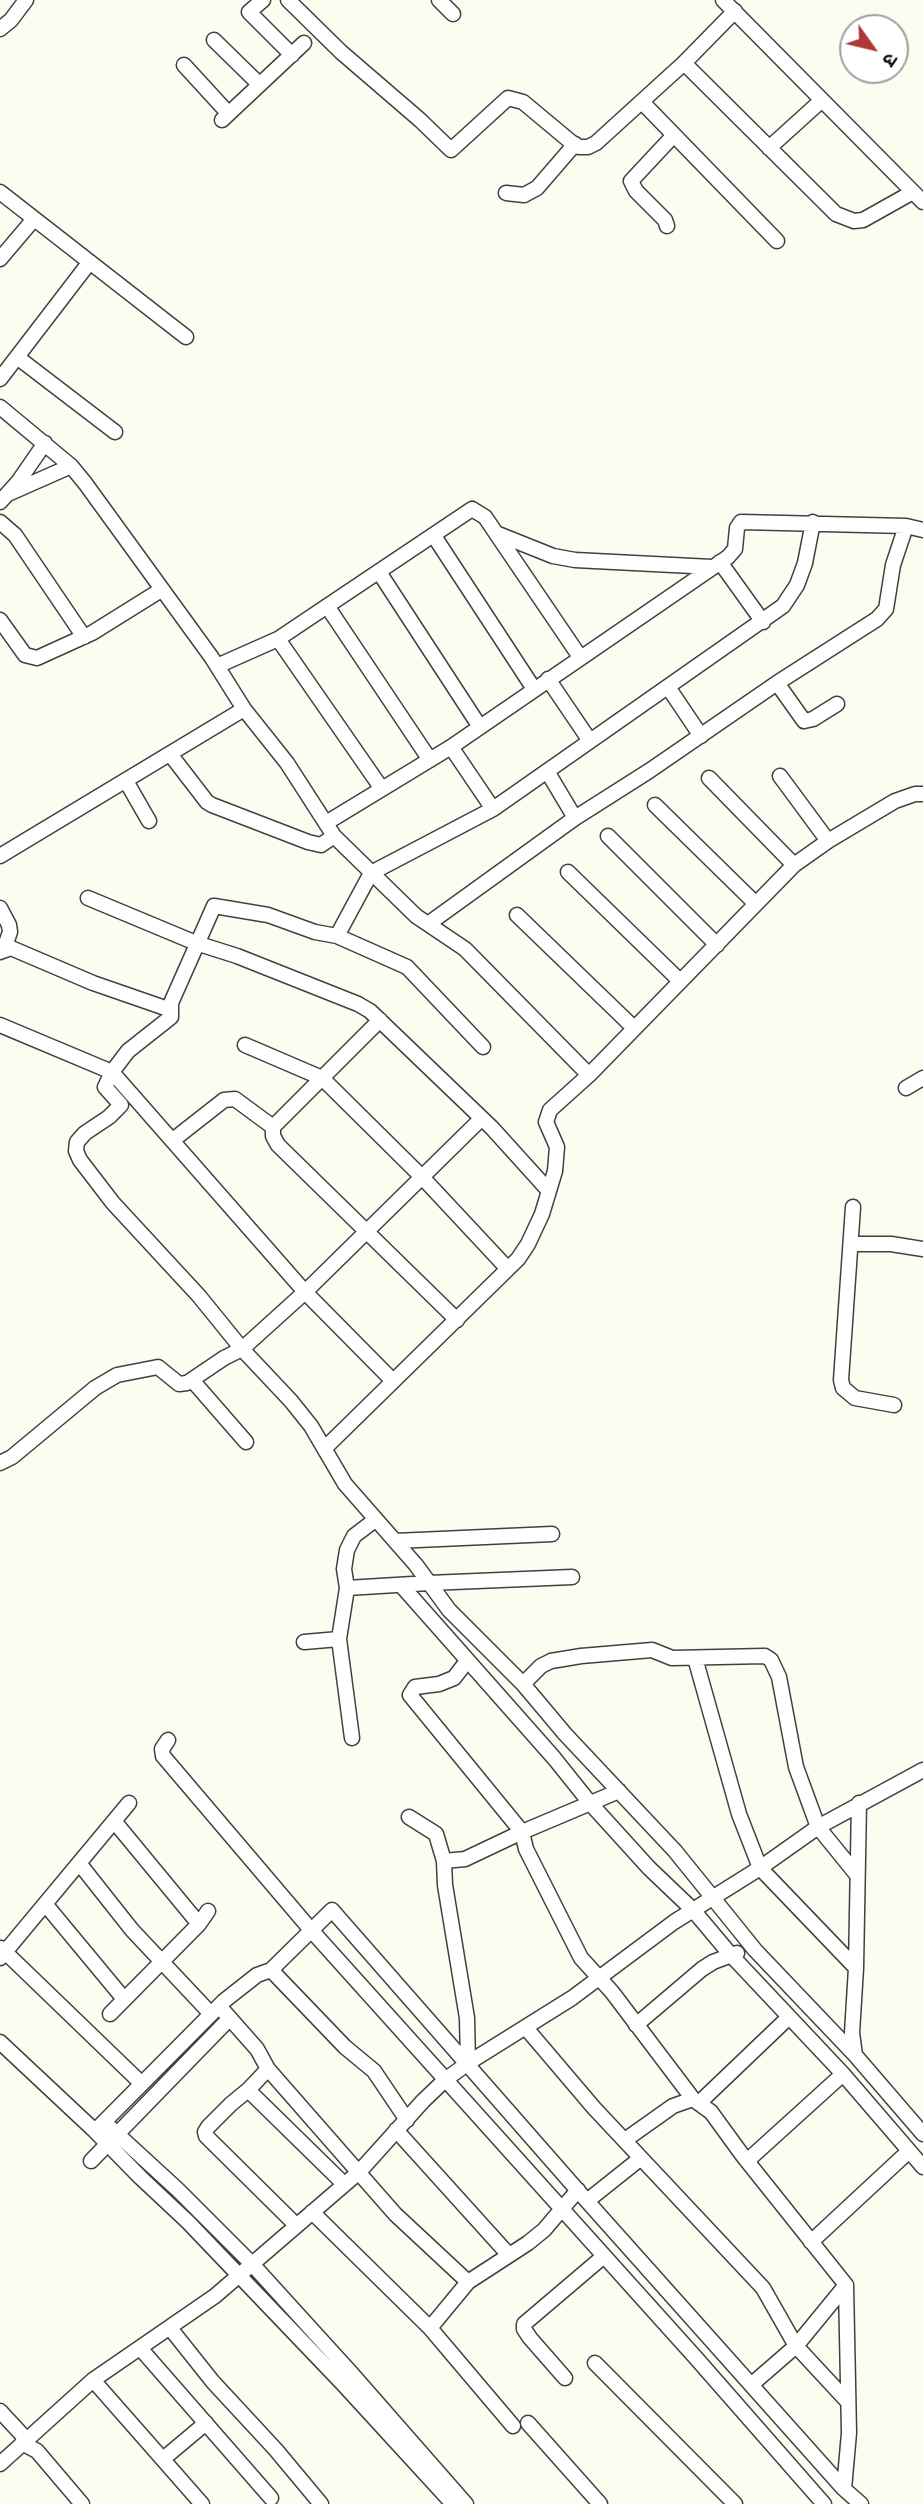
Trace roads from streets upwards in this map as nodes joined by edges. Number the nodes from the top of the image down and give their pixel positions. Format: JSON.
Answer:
{"nodes":[{"id":1,"x":26,"y":0,"type":"edge"},
{"id":2,"x":263,"y":0,"type":"edge"},
{"id":3,"x":288,"y":0,"type":"edge"},
{"id":4,"x":439,"y":0,"type":"edge"},
{"id":5,"x":723,"y":0,"type":"edge"},
{"id":6,"x":735,"y":12,"type":"junction"},
{"id":7,"x":453,"y":15,"type":"dead end"},
{"id":8,"x":0,"y":29,"type":"edge"},
{"id":9,"x":214,"y":40,"type":"dead end"},
{"id":10,"x":304,"y":43,"type":"dead end"},
{"id":11,"x":292,"y":55,"type":"junction"},
{"id":12,"x":684,"y":63,"type":"junction"},
{"id":13,"x":184,"y":65,"type":"dead end"},
{"id":14,"x":258,"y":84,"type":"junction"},
{"id":15,"x":822,"y":100,"type":"junction"},
{"id":16,"x":642,"y":102,"type":"junction"},
{"id":17,"x":674,"y":135,"type":"junction"},
{"id":18,"x":575,"y":144,"type":"junction"},
{"id":19,"x":769,"y":148,"type":"junction"},
{"id":20,"x":0,"y":192,"type":"edge"},
{"id":21,"x":506,"y":192,"type":"dead end"},
{"id":22,"x":918,"y":197,"type":"edge"},
{"id":23,"x":34,"y":219,"type":"junction"},
{"id":24,"x":667,"y":226,"type":"dead end"},
{"id":25,"x":777,"y":241,"type":"dead end"},
{"id":26,"x":0,"y":258,"type":"edge"},
{"id":27,"x":89,"y":263,"type":"junction"},
{"id":28,"x":186,"y":337,"type":"dead end"},
{"id":29,"x":17,"y":357,"type":"junction"},
{"id":30,"x":0,"y":379,"type":"edge"},
{"id":31,"x":0,"y":407,"type":"edge"},
{"id":32,"x":115,"y":432,"type":"dead end"},
{"id":33,"x":44,"y":443,"type":"junction"},
{"id":34,"x":71,"y":466,"type":"junction"},
{"id":35,"x":5,"y":497,"type":"edge"},
{"id":36,"x":0,"y":522,"type":"edge"},
{"id":37,"x":813,"y":522,"type":"junction"},
{"id":38,"x":906,"y":526,"type":"junction"},
{"id":39,"x":923,"y":530,"type":"edge"},
{"id":40,"x":496,"y":533,"type":"junction"},
{"id":41,"x":434,"y":536,"type":"junction"},
{"id":42,"x":716,"y":565,"type":"junction"},
{"id":43,"x":379,"y":572,"type":"junction"},
{"id":44,"x":161,"y":590,"type":"junction"},
{"id":45,"x":327,"y":606,"type":"junction"},
{"id":46,"x":0,"y":620,"type":"edge"},
{"id":47,"x":763,"y":622,"type":"junction"},
{"id":48,"x":84,"y":637,"type":"junction"},
{"id":49,"x":278,"y":639,"type":"junction"},
{"id":50,"x":580,"y":657,"type":"junction"},
{"id":51,"x":217,"y":666,"type":"junction"},
{"id":52,"x":548,"y":679,"type":"junction"},
{"id":53,"x":777,"y":683,"type":"junction"},
{"id":54,"x":668,"y":687,"type":"junction"},
{"id":55,"x":534,"y":689,"type":"junction"},
{"id":56,"x":837,"y":704,"type":"dead end"},
{"id":57,"x":244,"y":709,"type":"junction"},
{"id":58,"x":480,"y":727,"type":"junction"},
{"id":59,"x":701,"y":736,"type":"junction"},
{"id":60,"x":590,"y":741,"type":"junction"},
{"id":61,"x":451,"y":747,"type":"junction"},
{"id":62,"x":170,"y":754,"type":"junction"},
{"id":63,"x":429,"y":760,"type":"junction"},
{"id":64,"x":547,"y":771,"type":"junction"},
{"id":65,"x":780,"y":776,"type":"dead end"},
{"id":66,"x":709,"y":778,"type":"dead end"},
{"id":67,"x":126,"y":781,"type":"junction"},
{"id":68,"x":382,"y":789,"type":"junction"},
{"id":69,"x":923,"y":794,"type":"edge"},
{"id":70,"x":655,"y":805,"type":"dead end"},
{"id":71,"x":493,"y":809,"type":"junction"},
{"id":72,"x":575,"y":818,"type":"junction"},
{"id":73,"x":149,"y":821,"type":"dead end"},
{"id":74,"x":326,"y":823,"type":"junction"},
{"id":75,"x":334,"y":836,"type":"junction"},
{"id":76,"x":608,"y":836,"type":"dead end"},
{"id":77,"x":828,"y":841,"type":"junction"},
{"id":78,"x":0,"y":856,"type":"edge"},
{"id":79,"x":794,"y":865,"type":"junction"},
{"id":80,"x":371,"y":873,"type":"junction"},
{"id":81,"x":568,"y":873,"type":"dead end"},
{"id":82,"x":88,"y":898,"type":"dead end"},
{"id":83,"x":756,"y":904,"type":"junction"},
{"id":84,"x":0,"y":908,"type":"edge"},
{"id":85,"x":517,"y":915,"type":"dead end"},
{"id":86,"x":428,"y":924,"type":"junction"},
{"id":87,"x":337,"y":936,"type":"junction"},
{"id":88,"x":196,"y":943,"type":"junction"},
{"id":89,"x":717,"y":945,"type":"junction"},
{"id":90,"x":2,"y":951,"type":"edge"},
{"id":91,"x":680,"y":981,"type":"junction"},
{"id":92,"x":171,"y":1010,"type":"junction"},
{"id":93,"x":380,"y":1020,"type":"junction"},
{"id":94,"x":0,"y":1025,"type":"edge"},
{"id":95,"x":634,"y":1028,"type":"junction"},
{"id":96,"x":245,"y":1045,"type":"dead end"},
{"id":97,"x":483,"y":1047,"type":"dead end"},
{"id":98,"x":112,"y":1072,"type":"junction"},
{"id":99,"x":589,"y":1075,"type":"junction"},
{"id":100,"x":923,"y":1077,"type":"edge"},
{"id":101,"x":323,"y":1078,"type":"junction"},
{"id":102,"x":906,"y":1088,"type":"dead end"},
{"id":103,"x":481,"y":1119,"type":"junction"},
{"id":104,"x":273,"y":1127,"type":"junction"},
{"id":105,"x":173,"y":1140,"type":"junction"},
{"id":106,"x":422,"y":1177,"type":"junction"},
{"id":107,"x":550,"y":1191,"type":"junction"},
{"id":108,"x":853,"y":1208,"type":"dead end"},
{"id":109,"x":367,"y":1231,"type":"junction"},
{"id":110,"x":851,"y":1244,"type":"junction"},
{"id":111,"x":923,"y":1249,"type":"edge"},
{"id":112,"x":507,"y":1268,"type":"junction"},
{"id":113,"x":305,"y":1292,"type":"junction"},
{"id":114,"x":457,"y":1320,"type":"junction"},
{"id":115,"x":242,"y":1349,"type":"junction"},
{"id":116,"x":192,"y":1380,"type":"junction"},
{"id":117,"x":392,"y":1381,"type":"junction"},
{"id":118,"x":894,"y":1405,"type":"dead end"},
{"id":119,"x":246,"y":1442,"type":"dead end"},
{"id":120,"x":325,"y":1448,"type":"junction"},
{"id":121,"x":0,"y":1463,"type":"edge"},
{"id":122,"x":376,"y":1520,"type":"junction"},
{"id":123,"x":552,"y":1534,"type":"dead end"},
{"id":124,"x":395,"y":1541,"type":"junction"},
{"id":125,"x":572,"y":1577,"type":"dead end"},
{"id":126,"x":429,"y":1583,"type":"junction"},
{"id":127,"x":401,"y":1585,"type":"junction"},
{"id":128,"x":347,"y":1588,"type":"junction"},
{"id":129,"x":339,"y":1639,"type":"junction"},
{"id":130,"x":304,"y":1642,"type":"dead end"},
{"id":131,"x":695,"y":1658,"type":"junction"},
{"id":132,"x":467,"y":1661,"type":"junction"},
{"id":133,"x":523,"y":1684,"type":"junction"},
{"id":134,"x":352,"y":1738,"type":"dead end"},
{"id":135,"x":168,"y":1741,"type":"dead end"},
{"id":136,"x":923,"y":1770,"type":"edge"},
{"id":137,"x":619,"y":1791,"type":"junction"},
{"id":138,"x":590,"y":1802,"type":"junction"},
{"id":139,"x":130,"y":1803,"type":"dead end"},
{"id":140,"x":859,"y":1803,"type":"junction"},
{"id":141,"x":409,"y":1817,"type":"dead end"},
{"id":142,"x":114,"y":1821,"type":"junction"},
{"id":143,"x":818,"y":1827,"type":"junction"},
{"id":144,"x":522,"y":1832,"type":"junction"},
{"id":145,"x":444,"y":1861,"type":"junction"},
{"id":146,"x":79,"y":1863,"type":"junction"},
{"id":147,"x":760,"y":1868,"type":"junction"},
{"id":148,"x":857,"y":1875,"type":"junction"},
{"id":149,"x":712,"y":1899,"type":"junction"},
{"id":150,"x":47,"y":1905,"type":"junction"},
{"id":151,"x":693,"y":1910,"type":"junction"},
{"id":152,"x":208,"y":1911,"type":"dead end"},
{"id":153,"x":199,"y":1924,"type":"junction"},
{"id":154,"x":312,"y":1930,"type":"junction"},
{"id":155,"x":755,"y":1950,"type":"junction"},
{"id":156,"x":2,"y":1953,"type":"edge"},
{"id":157,"x":730,"y":1954,"type":"junction"},
{"id":158,"x":160,"y":1961,"type":"junction"},
{"id":159,"x":856,"y":1968,"type":"junction"},
{"id":160,"x":271,"y":1970,"type":"junction"},
{"id":161,"x":597,"y":1977,"type":"junction"},
{"id":162,"x":124,"y":1999,"type":"junction"},
{"id":163,"x":215,"y":2010,"type":"junction"},
{"id":164,"x":110,"y":2014,"type":"dead end"},
{"id":165,"x":789,"y":2017,"type":"junction"},
{"id":166,"x":230,"y":2018,"type":"junction"},
{"id":167,"x":636,"y":2025,"type":"junction"},
{"id":168,"x":526,"y":2028,"type":"junction"},
{"id":169,"x":0,"y":2042,"type":"edge"},
{"id":170,"x":855,"y":2055,"type":"junction"},
{"id":171,"x":468,"y":2063,"type":"junction"},
{"id":172,"x":268,"y":2069,"type":"junction"},
{"id":173,"x":843,"y":2074,"type":"junction"},
{"id":174,"x":445,"y":2080,"type":"junction"},
{"id":175,"x":141,"y":2083,"type":"junction"},
{"id":176,"x":248,"y":2090,"type":"junction"},
{"id":177,"x":696,"y":2101,"type":"junction"},
{"id":178,"x":401,"y":2125,"type":"junction"},
{"id":179,"x":99,"y":2126,"type":"junction"},
{"id":180,"x":923,"y":2134,"type":"edge"},
{"id":181,"x":111,"y":2140,"type":"junction"},
{"id":182,"x":625,"y":2140,"type":"junction"},
{"id":183,"x":909,"y":2151,"type":"junction"},
{"id":184,"x":642,"y":2158,"type":"junction"},
{"id":185,"x":91,"y":2161,"type":"dead end"},
{"id":186,"x":747,"y":2161,"type":"junction"},
{"id":187,"x":923,"y":2167,"type":"edge"},
{"id":188,"x":359,"y":2172,"type":"junction"},
{"id":189,"x":343,"y":2183,"type":"junction"},
{"id":190,"x":582,"y":2196,"type":"junction"},
{"id":191,"x":562,"y":2210,"type":"junction"},
{"id":192,"x":312,"y":2212,"type":"junction"},
{"id":193,"x":296,"y":2225,"type":"junction"},
{"id":194,"x":811,"y":2242,"type":"junction"},
{"id":195,"x":508,"y":2254,"type":"junction"},
{"id":196,"x":604,"y":2256,"type":"junction"},
{"id":197,"x":251,"y":2264,"type":"junction"},
{"id":198,"x":238,"y":2276,"type":"junction"},
{"id":199,"x":468,"y":2282,"type":"junction"},
{"id":200,"x":846,"y":2285,"type":"junction"},
{"id":201,"x":170,"y":2328,"type":"junction"},
{"id":202,"x":430,"y":2328,"type":"junction"},
{"id":203,"x":796,"y":2346,"type":"junction"},
{"id":204,"x":140,"y":2348,"type":"junction"},
{"id":205,"x":595,"y":2363,"type":"dead end"},
{"id":206,"x":565,"y":2378,"type":"dead end"},
{"id":207,"x":93,"y":2380,"type":"junction"},
{"id":208,"x":751,"y":2385,"type":"junction"},
{"id":209,"x":848,"y":2402,"type":"junction"},
{"id":210,"x":0,"y":2411,"type":"edge"},
{"id":211,"x":206,"y":2423,"type":"junction"},
{"id":212,"x":24,"y":2441,"type":"junction"},
{"id":213,"x":163,"y":2459,"type":"junction"},
{"id":214,"x":0,"y":2464,"type":"edge"},
{"id":215,"x":844,"y":2489,"type":"junction"},
{"id":216,"x":271,"y":2498,"type":"dead end"},
{"id":217,"x":82,"y":2504,"type":"edge"},
{"id":218,"x":202,"y":2504,"type":"edge"},
{"id":219,"x":321,"y":2504,"type":"edge"},
{"id":220,"x":453,"y":2504,"type":"edge"},
{"id":221,"x":466,"y":2504,"type":"edge"},
{"id":222,"x":600,"y":2504,"type":"edge"},
{"id":223,"x":735,"y":2504,"type":"edge"},
{"id":224,"x":824,"y":2504,"type":"edge"},
{"id":225,"x":861,"y":2504,"type":"edge"}],
"edges":[{"from":1,"to":8,"type":"street"},
{"from":2,"to":11,"type":"street"},
{"from":3,"to":18,"type":"street"},
{"from":4,"to":7,"type":"street"},
{"from":5,"to":6,"type":"street"},
{"from":6,"to":12,"type":"street"},
{"from":6,"to":15,"type":"street"},
{"from":9,"to":14,"type":"street"},
{"from":10,"to":11,"type":"street"},
{"from":11,"to":14,"type":"street"},
{"from":12,"to":16,"type":"street"},
{"from":12,"to":19,"type":"street"},
{"from":13,"to":14,"type":"street"},
{"from":15,"to":19,"type":"street"},
{"from":15,"to":22,"type":"street"},
{"from":16,"to":17,"type":"street"},
{"from":16,"to":18,"type":"street"},
{"from":17,"to":24,"type":"street"},
{"from":17,"to":25,"type":"street"},
{"from":18,"to":21,"type":"street"},
{"from":19,"to":22,"type":"street"},
{"from":20,"to":23,"type":"street"},
{"from":23,"to":26,"type":"street"},
{"from":23,"to":27,"type":"street"},
{"from":27,"to":28,"type":"street"},
{"from":27,"to":29,"type":"street"},
{"from":29,"to":30,"type":"street"},
{"from":29,"to":32,"type":"street"},
{"from":31,"to":33,"type":"street"},
{"from":33,"to":34,"type":"street"},
{"from":33,"to":35,"type":"street"},
{"from":34,"to":35,"type":"street"},
{"from":34,"to":44,"type":"street"},
{"from":36,"to":48,"type":"street"},
{"from":37,"to":38,"type":"street"},
{"from":37,"to":42,"type":"street"},
{"from":37,"to":47,"type":"street"},
{"from":38,"to":39,"type":"street"},
{"from":38,"to":53,"type":"street"},
{"from":40,"to":41,"type":"street"},
{"from":40,"to":42,"type":"street"},
{"from":40,"to":50,"type":"street"},
{"from":41,"to":43,"type":"street"},
{"from":41,"to":55,"type":"street"},
{"from":42,"to":47,"type":"street"},
{"from":42,"to":50,"type":"street"},
{"from":43,"to":45,"type":"street"},
{"from":43,"to":58,"type":"street"},
{"from":44,"to":48,"type":"street"},
{"from":44,"to":51,"type":"street"},
{"from":45,"to":49,"type":"street"},
{"from":45,"to":63,"type":"street"},
{"from":46,"to":48,"type":"street"},
{"from":47,"to":54,"type":"street"},
{"from":49,"to":51,"type":"street"},
{"from":49,"to":68,"type":"street"},
{"from":50,"to":52,"type":"street"},
{"from":51,"to":57,"type":"street"},
{"from":52,"to":55,"type":"street"},
{"from":52,"to":60,"type":"street"},
{"from":53,"to":56,"type":"street"},
{"from":53,"to":59,"type":"street"},
{"from":54,"to":59,"type":"street"},
{"from":54,"to":60,"type":"street"},
{"from":55,"to":58,"type":"street"},
{"from":57,"to":62,"type":"street"},
{"from":57,"to":74,"type":"street"},
{"from":58,"to":61,"type":"street"},
{"from":59,"to":72,"type":"street"},
{"from":60,"to":64,"type":"street"},
{"from":61,"to":63,"type":"street"},
{"from":61,"to":71,"type":"street"},
{"from":62,"to":67,"type":"street"},
{"from":62,"to":75,"type":"street"},
{"from":63,"to":68,"type":"street"},
{"from":64,"to":71,"type":"street"},
{"from":64,"to":72,"type":"street"},
{"from":65,"to":77,"type":"street"},
{"from":66,"to":79,"type":"street"},
{"from":67,"to":73,"type":"street"},
{"from":67,"to":78,"type":"street"},
{"from":68,"to":74,"type":"street"},
{"from":69,"to":77,"type":"street"},
{"from":70,"to":83,"type":"street"},
{"from":71,"to":80,"type":"street"},
{"from":72,"to":86,"type":"street"},
{"from":74,"to":75,"type":"street"},
{"from":75,"to":80,"type":"street"},
{"from":76,"to":89,"type":"street"},
{"from":77,"to":79,"type":"street"},
{"from":79,"to":83,"type":"street"},
{"from":80,"to":86,"type":"street"},
{"from":80,"to":87,"type":"street"},
{"from":81,"to":91,"type":"street"},
{"from":82,"to":88,"type":"street"},
{"from":83,"to":89,"type":"street"},
{"from":84,"to":90,"type":"street"},
{"from":85,"to":95,"type":"street"},
{"from":86,"to":99,"type":"street"},
{"from":87,"to":88,"type":"street"},
{"from":87,"to":97,"type":"street"},
{"from":88,"to":92,"type":"street"},
{"from":88,"to":93,"type":"street"},
{"from":89,"to":91,"type":"street"},
{"from":90,"to":92,"type":"street"},
{"from":91,"to":95,"type":"street"},
{"from":92,"to":98,"type":"street"},
{"from":93,"to":101,"type":"street"},
{"from":93,"to":103,"type":"street"},
{"from":94,"to":98,"type":"street"},
{"from":95,"to":99,"type":"street"},
{"from":96,"to":101,"type":"street"},
{"from":98,"to":105,"type":"street"},
{"from":98,"to":115,"type":"street"},
{"from":99,"to":107,"type":"street"},
{"from":100,"to":102,"type":"street"},
{"from":101,"to":104,"type":"street"},
{"from":101,"to":106,"type":"street"},
{"from":103,"to":106,"type":"street"},
{"from":103,"to":107,"type":"street"},
{"from":104,"to":105,"type":"street"},
{"from":104,"to":109,"type":"street"},
{"from":105,"to":113,"type":"street"},
{"from":106,"to":109,"type":"street"},
{"from":106,"to":112,"type":"street"},
{"from":107,"to":112,"type":"street"},
{"from":108,"to":110,"type":"street"},
{"from":109,"to":113,"type":"street"},
{"from":109,"to":114,"type":"street"},
{"from":110,"to":111,"type":"street"},
{"from":110,"to":118,"type":"street"},
{"from":112,"to":114,"type":"street"},
{"from":113,"to":115,"type":"street"},
{"from":113,"to":117,"type":"street"},
{"from":114,"to":117,"type":"street"},
{"from":115,"to":116,"type":"street"},
{"from":115,"to":120,"type":"street"},
{"from":116,"to":119,"type":"street"},
{"from":116,"to":121,"type":"street"},
{"from":117,"to":120,"type":"street"},
{"from":120,"to":122,"type":"street"},
{"from":122,"to":124,"type":"street"},
{"from":122,"to":128,"type":"street"},
{"from":123,"to":124,"type":"street"},
{"from":124,"to":126,"type":"street"},
{"from":125,"to":126,"type":"street"},
{"from":126,"to":127,"type":"street"},
{"from":126,"to":133,"type":"street"},
{"from":127,"to":128,"type":"street"},
{"from":127,"to":132,"type":"street"},
{"from":128,"to":129,"type":"street"},
{"from":129,"to":130,"type":"street"},
{"from":129,"to":134,"type":"street"},
{"from":131,"to":133,"type":"street"},
{"from":131,"to":143,"type":"street"},
{"from":131,"to":147,"type":"street"},
{"from":132,"to":138,"type":"street"},
{"from":132,"to":144,"type":"street"},
{"from":133,"to":137,"type":"street"},
{"from":135,"to":154,"type":"street"},
{"from":136,"to":140,"type":"street"},
{"from":137,"to":138,"type":"street"},
{"from":137,"to":149,"type":"street"},
{"from":138,"to":144,"type":"street"},
{"from":138,"to":151,"type":"street"},
{"from":139,"to":142,"type":"street"},
{"from":140,"to":143,"type":"street"},
{"from":140,"to":148,"type":"street"},
{"from":141,"to":145,"type":"street"},
{"from":142,"to":146,"type":"street"},
{"from":142,"to":153,"type":"street"},
{"from":143,"to":147,"type":"street"},
{"from":143,"to":148,"type":"street"},
{"from":144,"to":145,"type":"street"},
{"from":144,"to":161,"type":"street"},
{"from":145,"to":171,"type":"street"},
{"from":146,"to":150,"type":"street"},
{"from":146,"to":158,"type":"street"},
{"from":147,"to":149,"type":"street"},
{"from":147,"to":159,"type":"street"},
{"from":148,"to":159,"type":"street"},
{"from":149,"to":151,"type":"street"},
{"from":149,"to":155,"type":"street"},
{"from":150,"to":156,"type":"street"},
{"from":150,"to":162,"type":"street"},
{"from":151,"to":157,"type":"street"},
{"from":151,"to":161,"type":"street"},
{"from":152,"to":153,"type":"street"},
{"from":153,"to":158,"type":"street"},
{"from":154,"to":160,"type":"street"},
{"from":154,"to":171,"type":"street"},
{"from":154,"to":174,"type":"street"},
{"from":155,"to":157,"type":"street"},
{"from":155,"to":170,"type":"street"},
{"from":156,"to":175,"type":"street"},
{"from":157,"to":165,"type":"street"},
{"from":157,"to":167,"type":"street"},
{"from":158,"to":162,"type":"street"},
{"from":158,"to":163,"type":"street"},
{"from":159,"to":170,"type":"street"},
{"from":160,"to":163,"type":"street"},
{"from":160,"to":178,"type":"street"},
{"from":161,"to":167,"type":"street"},
{"from":161,"to":168,"type":"street"},
{"from":162,"to":164,"type":"street"},
{"from":163,"to":166,"type":"street"},
{"from":163,"to":175,"type":"street"},
{"from":165,"to":173,"type":"street"},
{"from":165,"to":177,"type":"street"},
{"from":166,"to":172,"type":"street"},
{"from":166,"to":181,"type":"street"},
{"from":167,"to":177,"type":"street"},
{"from":168,"to":171,"type":"street"},
{"from":168,"to":182,"type":"street"},
{"from":169,"to":179,"type":"street"},
{"from":170,"to":180,"type":"street"},
{"from":171,"to":174,"type":"street"},
{"from":171,"to":190,"type":"street"},
{"from":172,"to":176,"type":"street"},
{"from":172,"to":188,"type":"street"},
{"from":173,"to":183,"type":"street"},
{"from":173,"to":186,"type":"street"},
{"from":174,"to":178,"type":"street"},
{"from":174,"to":191,"type":"street"},
{"from":175,"to":179,"type":"street"},
{"from":176,"to":189,"type":"street"},
{"from":176,"to":193,"type":"street"},
{"from":177,"to":182,"type":"street"},
{"from":177,"to":186,"type":"street"},
{"from":178,"to":188,"type":"street"},
{"from":178,"to":195,"type":"street"},
{"from":179,"to":181,"type":"street"},
{"from":181,"to":185,"type":"street"},
{"from":181,"to":197,"type":"street"},
{"from":181,"to":198,"type":"street"},
{"from":182,"to":184,"type":"street"},
{"from":183,"to":187,"type":"street"},
{"from":183,"to":194,"type":"street"},
{"from":184,"to":190,"type":"street"},
{"from":184,"to":203,"type":"street"},
{"from":186,"to":194,"type":"street"},
{"from":188,"to":189,"type":"street"},
{"from":188,"to":199,"type":"street"},
{"from":189,"to":192,"type":"street"},
{"from":190,"to":191,"type":"street"},
{"from":190,"to":208,"type":"street"},
{"from":191,"to":195,"type":"street"},
{"from":191,"to":196,"type":"street"},
{"from":192,"to":193,"type":"street"},
{"from":192,"to":202,"type":"street"},
{"from":193,"to":197,"type":"street"},
{"from":194,"to":200,"type":"street"},
{"from":195,"to":199,"type":"street"},
{"from":196,"to":206,"type":"street"},
{"from":196,"to":224,"type":"street"},
{"from":197,"to":198,"type":"street"},
{"from":197,"to":221,"type":"street"},
{"from":198,"to":201,"type":"street"},
{"from":198,"to":220,"type":"street"},
{"from":199,"to":202,"type":"street"},
{"from":200,"to":203,"type":"street"},
{"from":200,"to":209,"type":"street"},
{"from":201,"to":204,"type":"street"},
{"from":201,"to":219,"type":"street"},
{"from":202,"to":222,"type":"street"},
{"from":203,"to":208,"type":"street"},
{"from":203,"to":209,"type":"street"},
{"from":204,"to":207,"type":"street"},
{"from":204,"to":211,"type":"street"},
{"from":205,"to":223,"type":"street"},
{"from":207,"to":212,"type":"street"},
{"from":207,"to":213,"type":"street"},
{"from":208,"to":215,"type":"street"},
{"from":209,"to":215,"type":"street"},
{"from":210,"to":212,"type":"street"},
{"from":211,"to":213,"type":"street"},
{"from":211,"to":216,"type":"street"},
{"from":212,"to":214,"type":"street"},
{"from":212,"to":217,"type":"street"},
{"from":213,"to":218,"type":"street"},
{"from":215,"to":225,"type":"street"}]}
